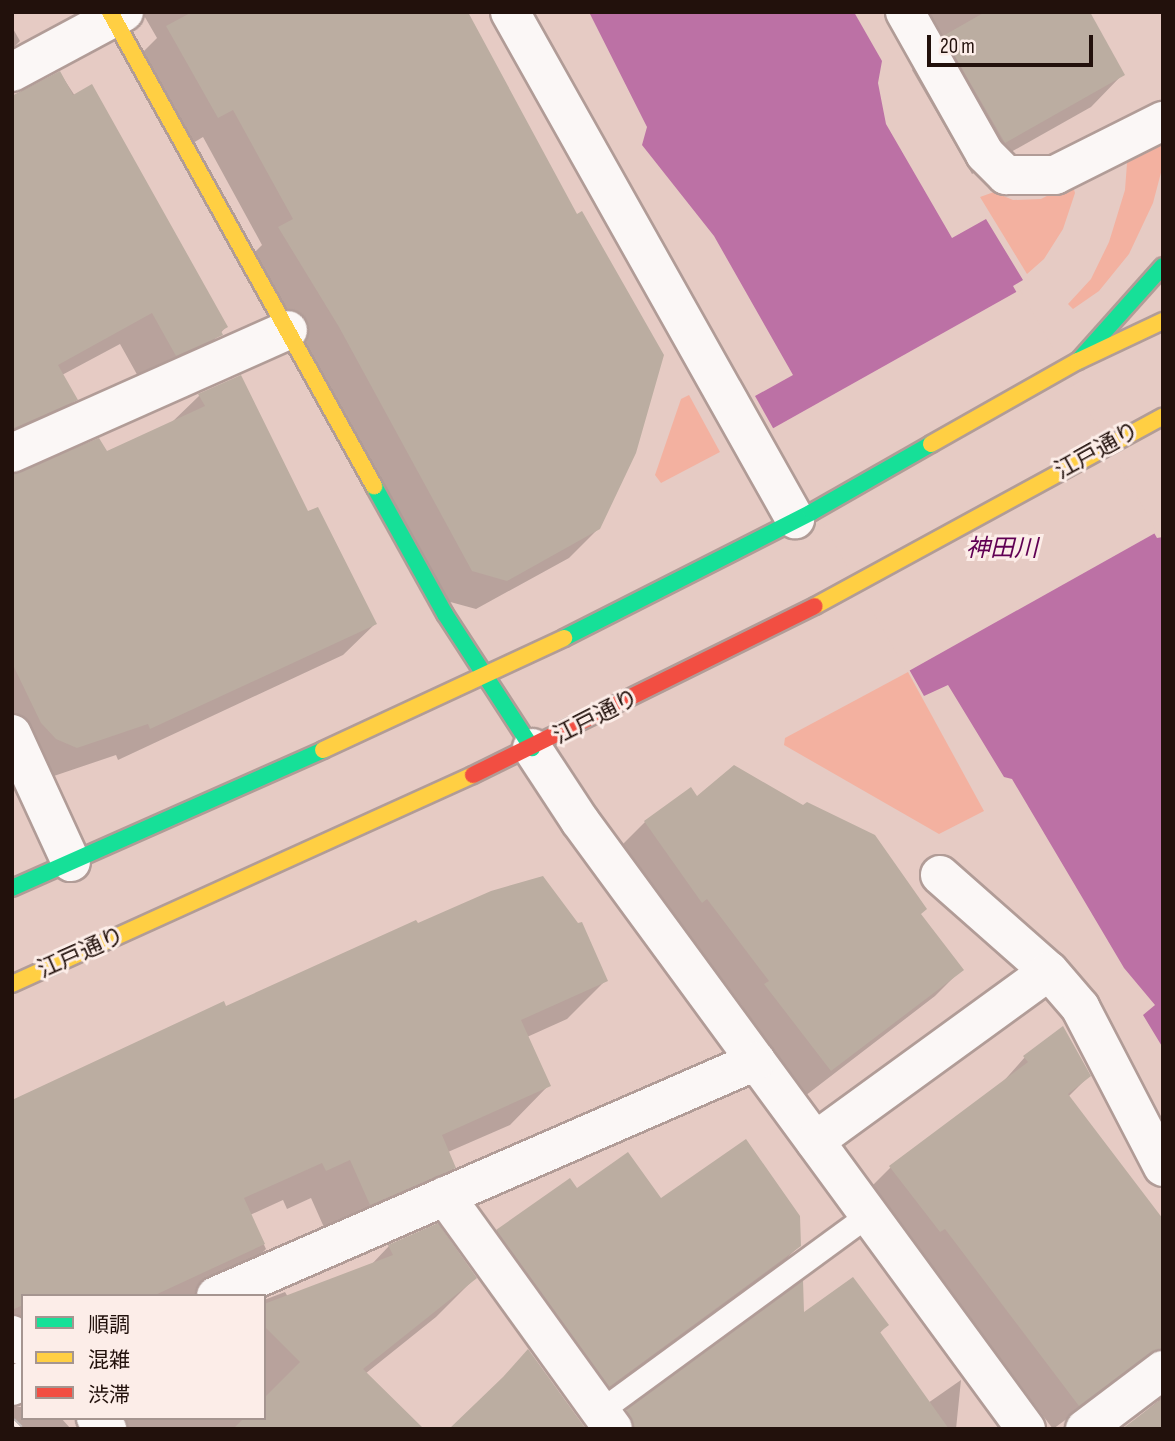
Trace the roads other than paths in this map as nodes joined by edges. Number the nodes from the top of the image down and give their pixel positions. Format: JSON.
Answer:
{"nodes":[{"id":1,"x":510,"y":12,"type":"edge"},
{"id":2,"x":905,"y":12,"type":"edge"},
{"id":3,"x":116,"y":14,"type":"edge"},
{"id":4,"x":12,"y":72,"type":"edge"},
{"id":5,"x":1163,"y":121,"type":"edge"},
{"id":6,"x":1163,"y":267,"type":"edge"},
{"id":7,"x":1163,"y":321,"type":"edge"},
{"id":8,"x":288,"y":330,"type":"junction"},
{"id":9,"x":1078,"y":361,"type":"junction"},
{"id":10,"x":1163,"y":416,"type":"edge"},
{"id":11,"x":12,"y":453,"type":"edge"},
{"id":12,"x":804,"y":516,"type":"junction"},
{"id":13,"x":487,"y":677,"type":"junction"},
{"id":14,"x":12,"y":734,"type":"edge"},
{"id":15,"x":532,"y":748,"type":"junction"},
{"id":16,"x":71,"y":862,"type":"junction"},
{"id":17,"x":940,"y":875,"type":"dead end"},
{"id":18,"x":12,"y":888,"type":"edge"},
{"id":19,"x":1049,"y":971,"type":"junction"},
{"id":20,"x":12,"y":984,"type":"edge"},
{"id":21,"x":756,"y":1061,"type":"junction"},
{"id":22,"x":815,"y":1141,"type":"junction"},
{"id":23,"x":1163,"y":1167,"type":"edge"},
{"id":24,"x":446,"y":1196,"type":"junction"},
{"id":25,"x":869,"y":1214,"type":"junction"},
{"id":26,"x":221,"y":1294,"type":"edge"},
{"id":27,"x":1163,"y":1370,"type":"edge"},
{"id":28,"x":606,"y":1420,"type":"edge"},
{"id":29,"x":1026,"y":1429,"type":"edge"},
{"id":30,"x":1084,"y":1429,"type":"edge"}],
"edges":[{"from":1,"to":12,"type":"street"},
{"from":2,"to":5,"type":"street"},
{"from":3,"to":4,"type":"street"},
{"from":3,"to":8,"type":"main road"},
{"from":6,"to":9,"type":"main road"},
{"from":7,"to":9,"type":"main road"},
{"from":8,"to":11,"type":"street"},
{"from":8,"to":13,"type":"main road"},
{"from":9,"to":12,"type":"main road"},
{"from":10,"to":15,"type":"main road","name":"江戸通り"},
{"from":12,"to":13,"type":"main road"},
{"from":13,"to":15,"type":"main road"},
{"from":13,"to":16,"type":"main road"},
{"from":14,"to":16,"type":"street"},
{"from":15,"to":20,"type":"main road","name":"江戸通り"},
{"from":15,"to":21,"type":"street"},
{"from":16,"to":18,"type":"main road"},
{"from":17,"to":19,"type":"street"},
{"from":19,"to":22,"type":"street"},
{"from":19,"to":23,"type":"street"},
{"from":21,"to":22,"type":"street"},
{"from":21,"to":24,"type":"street"},
{"from":22,"to":25,"type":"street"},
{"from":24,"to":26,"type":"street"},
{"from":24,"to":28,"type":"street"},
{"from":25,"to":28,"type":"lane"},
{"from":25,"to":29,"type":"street"},
{"from":27,"to":30,"type":"street"}]}
